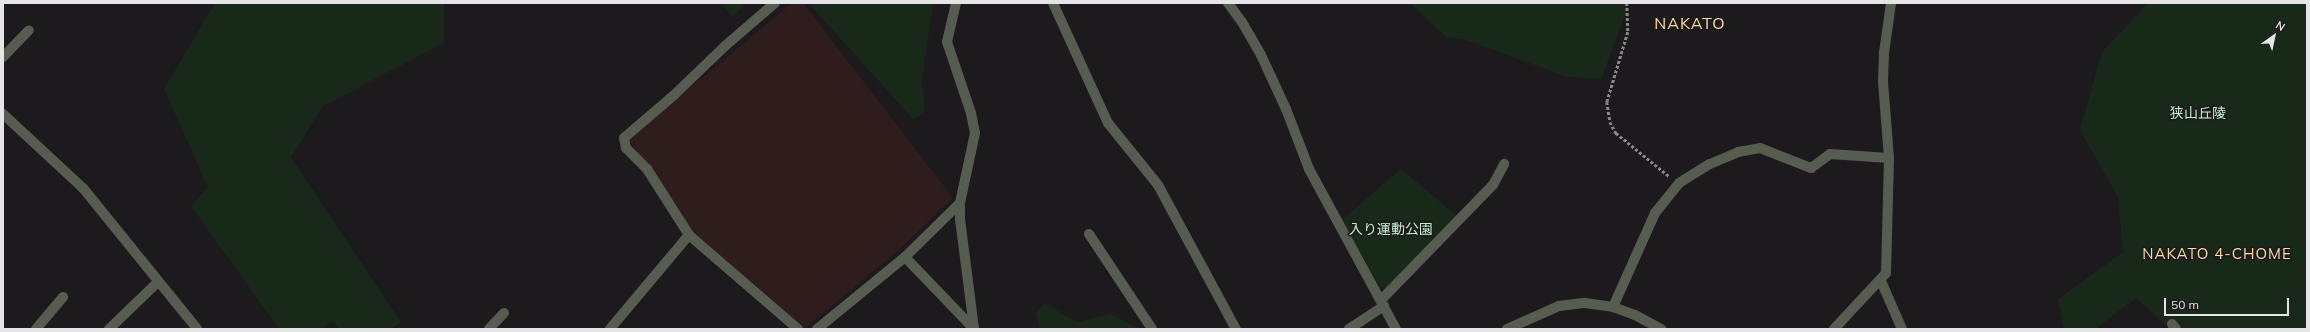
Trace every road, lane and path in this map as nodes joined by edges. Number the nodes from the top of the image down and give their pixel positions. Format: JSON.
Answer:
{"nodes":[{"id":1,"x":775,"y":3,"type":"edge"},
{"id":2,"x":956,"y":3,"type":"edge"},
{"id":3,"x":1053,"y":3,"type":"edge"},
{"id":4,"x":1228,"y":3,"type":"edge"},
{"id":5,"x":1627,"y":3,"type":"edge"},
{"id":6,"x":1891,"y":3,"type":"edge"},
{"id":7,"x":29,"y":30,"type":"dead end"},
{"id":8,"x":3,"y":56,"type":"edge"},
{"id":9,"x":3,"y":114,"type":"edge"},
{"id":10,"x":1889,"y":158,"type":"junction"},
{"id":11,"x":1504,"y":164,"type":"dead end"},
{"id":12,"x":1504,"y":183,"type":"dead end"},
{"id":13,"x":1679,"y":183,"type":"junction"},
{"id":14,"x":1493,"y":185,"type":"junction"},
{"id":15,"x":960,"y":203,"type":"junction"},
{"id":16,"x":1089,"y":234,"type":"dead end"},
{"id":17,"x":690,"y":236,"type":"junction"},
{"id":18,"x":905,"y":257,"type":"junction"},
{"id":19,"x":1881,"y":281,"type":"junction"},
{"id":20,"x":158,"y":282,"type":"junction"},
{"id":21,"x":64,"y":297,"type":"dead end"},
{"id":22,"x":1383,"y":303,"type":"junction"},
{"id":23,"x":1613,"y":307,"type":"junction"},
{"id":24,"x":504,"y":313,"type":"dead end"},
{"id":25,"x":36,"y":329,"type":"edge"},
{"id":26,"x":109,"y":329,"type":"edge"},
{"id":27,"x":197,"y":329,"type":"edge"},
{"id":28,"x":489,"y":329,"type":"edge"},
{"id":29,"x":610,"y":329,"type":"edge"},
{"id":30,"x":798,"y":329,"type":"edge"},
{"id":31,"x":817,"y":329,"type":"edge"},
{"id":32,"x":974,"y":329,"type":"edge"},
{"id":33,"x":1152,"y":329,"type":"edge"},
{"id":34,"x":1236,"y":329,"type":"edge"},
{"id":35,"x":1349,"y":329,"type":"edge"},
{"id":36,"x":1396,"y":329,"type":"edge"},
{"id":37,"x":1507,"y":329,"type":"edge"},
{"id":38,"x":1661,"y":329,"type":"edge"},
{"id":39,"x":1834,"y":329,"type":"edge"},
{"id":40,"x":1902,"y":329,"type":"edge"}],
"edges":[{"from":1,"to":17,"type":"street"},
{"from":2,"to":15,"type":"street"},
{"from":3,"to":34,"type":"street"},
{"from":4,"to":22,"type":"street"},
{"from":5,"to":13,"type":"path"},
{"from":6,"to":10,"type":"street"},
{"from":7,"to":8,"type":"street"},
{"from":9,"to":20,"type":"street"},
{"from":10,"to":13,"type":"street"},
{"from":10,"to":19,"type":"street"},
{"from":11,"to":14,"type":"street"},
{"from":12,"to":14,"type":"street"},
{"from":13,"to":23,"type":"street"},
{"from":14,"to":22,"type":"street"},
{"from":15,"to":18,"type":"street"},
{"from":15,"to":32,"type":"street"},
{"from":16,"to":33,"type":"street"},
{"from":17,"to":29,"type":"street"},
{"from":17,"to":30,"type":"street"},
{"from":18,"to":31,"type":"street"},
{"from":18,"to":32,"type":"street"},
{"from":19,"to":39,"type":"street"},
{"from":19,"to":40,"type":"street"},
{"from":20,"to":26,"type":"street"},
{"from":20,"to":27,"type":"street"},
{"from":21,"to":25,"type":"street"},
{"from":22,"to":35,"type":"street"},
{"from":22,"to":36,"type":"street"},
{"from":23,"to":37,"type":"street"},
{"from":23,"to":38,"type":"street"},
{"from":24,"to":28,"type":"street"}]}
